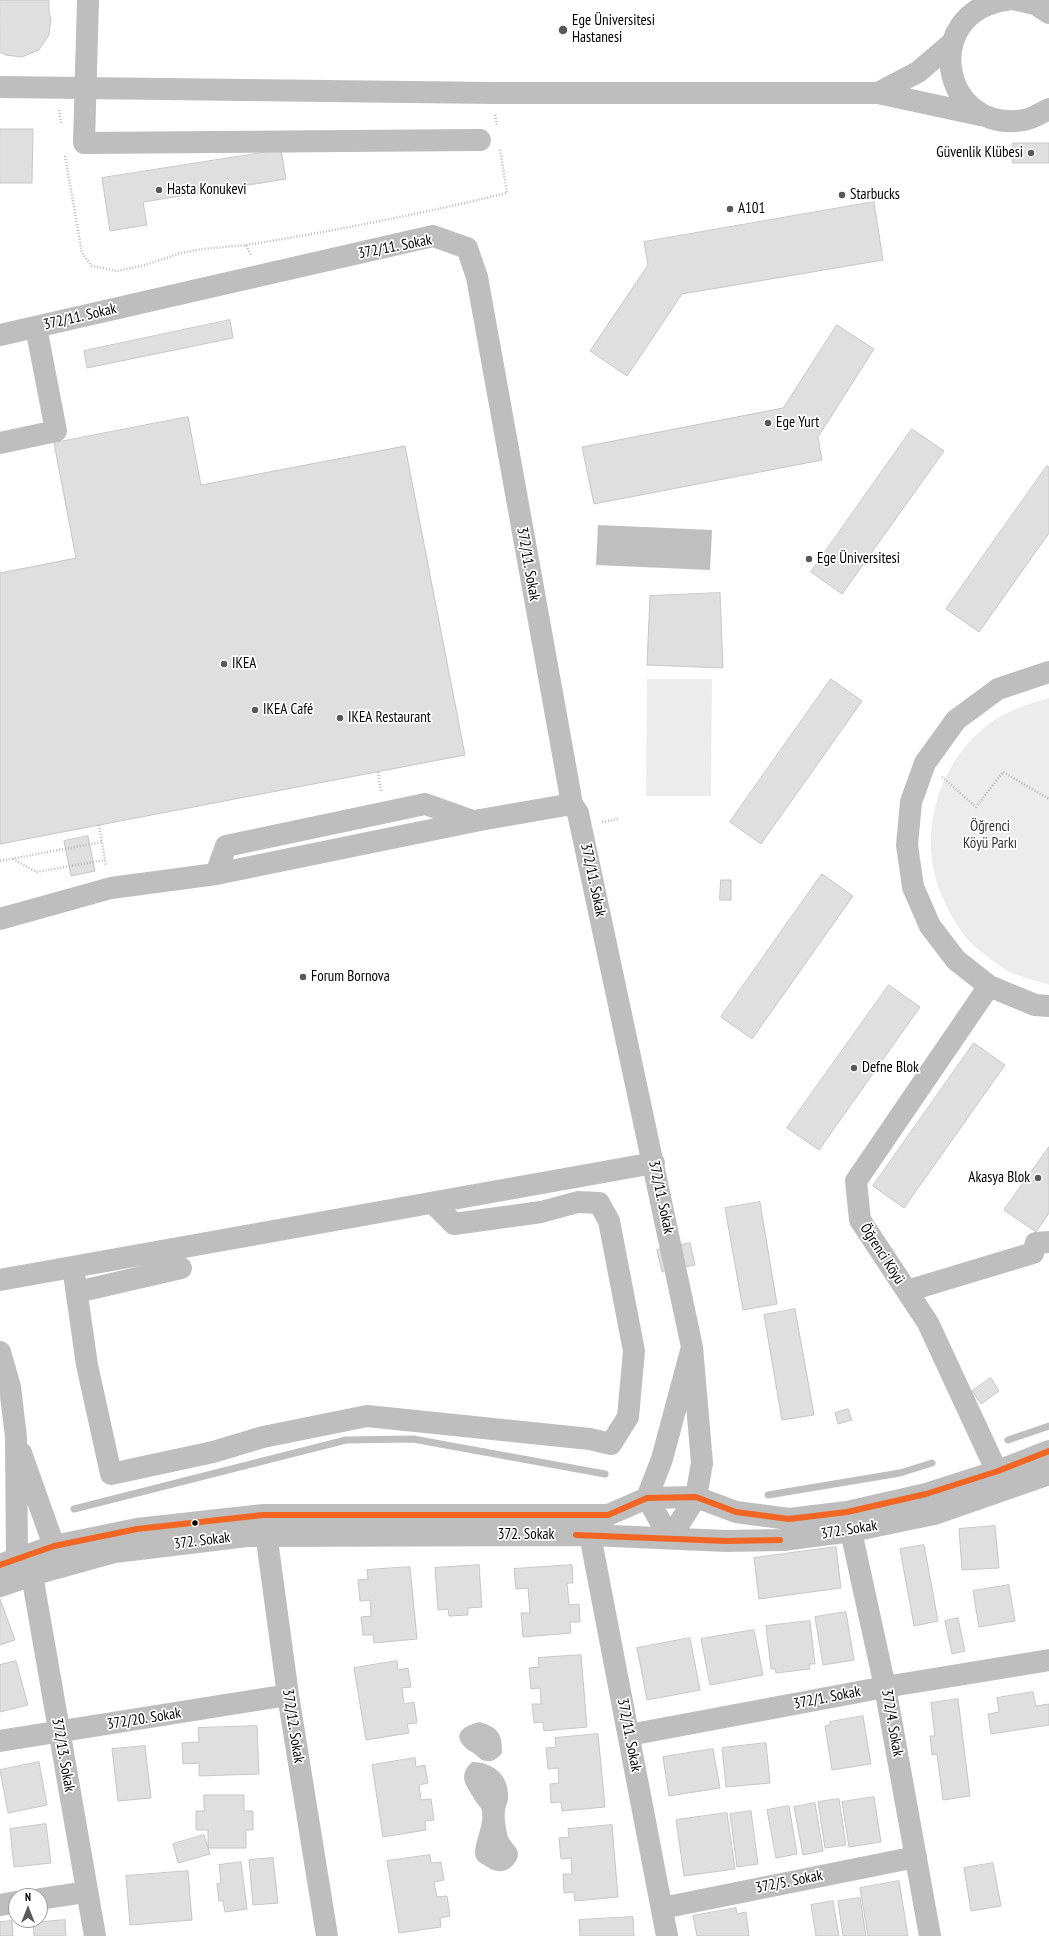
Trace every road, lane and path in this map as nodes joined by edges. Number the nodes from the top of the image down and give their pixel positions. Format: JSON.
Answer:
{"nodes":[{"id":1,"x":88,"y":0,"type":"edge"},
{"id":2,"x":1017,"y":0,"type":"edge"},
{"id":3,"x":994,"y":1,"type":"edge"},
{"id":4,"x":1049,"y":13,"type":"edge"},
{"id":5,"x":951,"y":44,"type":"junction"},
{"id":6,"x":0,"y":87,"type":"edge"},
{"id":7,"x":56,"y":88,"type":"junction"},
{"id":8,"x":85,"y":88,"type":"junction"},
{"id":9,"x":492,"y":93,"type":"junction"},
{"id":10,"x":878,"y":93,"type":"junction"},
{"id":11,"x":1049,"y":109,"type":"edge"},
{"id":12,"x":984,"y":116,"type":"junction"},
{"id":13,"x":61,"y":126,"type":"dead end"},
{"id":14,"x":493,"y":139,"type":"junction"},
{"id":15,"x":64,"y":149,"type":"dead end"},
{"id":16,"x":246,"y":245,"type":"junction"},
{"id":17,"x":251,"y":254,"type":"dead end"},
{"id":18,"x":36,"y":327,"type":"junction"},
{"id":19,"x":0,"y":335,"type":"edge"},
{"id":20,"x":0,"y":443,"type":"edge"},
{"id":21,"x":1049,"y":672,"type":"edge"},
{"id":22,"x":926,"y":762,"type":"junction"},
{"id":23,"x":378,"y":772,"type":"dead end"},
{"id":24,"x":382,"y":794,"type":"dead end"},
{"id":25,"x":1049,"y":799,"type":"edge"},
{"id":26,"x":572,"y":804,"type":"junction"},
{"id":27,"x":99,"y":825,"type":"dead end"},
{"id":28,"x":102,"y":842,"type":"junction"},
{"id":29,"x":12,"y":859,"type":"junction"},
{"id":30,"x":105,"y":860,"type":"junction"},
{"id":31,"x":0,"y":861,"type":"edge"},
{"id":32,"x":107,"y":872,"type":"dead end"},
{"id":33,"x":0,"y":919,"type":"edge"},
{"id":34,"x":989,"y":986,"type":"junction"},
{"id":35,"x":1049,"y":1006,"type":"edge"},
{"id":36,"x":654,"y":1163,"type":"junction"},
{"id":37,"x":434,"y":1204,"type":"junction"},
{"id":38,"x":1049,"y":1242,"type":"edge"},
{"id":39,"x":73,"y":1267,"type":"junction"},
{"id":40,"x":181,"y":1268,"type":"dead end"},
{"id":41,"x":0,"y":1280,"type":"edge"},
{"id":42,"x":907,"y":1291,"type":"junction"},
{"id":43,"x":77,"y":1292,"type":"junction"},
{"id":44,"x":692,"y":1348,"type":"junction"},
{"id":45,"x":0,"y":1352,"type":"edge"},
{"id":46,"x":10,"y":1387,"type":"junction"},
{"id":47,"x":0,"y":1408,"type":"edge"},
{"id":48,"x":16,"y":1437,"type":"junction"},
{"id":49,"x":1049,"y":1451,"type":"edge"},
{"id":50,"x":1049,"y":1474,"type":"edge"},
{"id":51,"x":1002,"y":1480,"type":"junction"},
{"id":52,"x":696,"y":1497,"type":"junction"},
{"id":53,"x":647,"y":1498,"type":"junction"},
{"id":54,"x":849,"y":1522,"type":"junction"},
{"id":55,"x":266,"y":1525,"type":"junction"},
{"id":56,"x":590,"y":1535,"type":"junction"},
{"id":57,"x":670,"y":1538,"type":"junction"},
{"id":58,"x":54,"y":1546,"type":"junction"},
{"id":59,"x":8,"y":1562,"type":"edge"},
{"id":60,"x":32,"y":1575,"type":"junction"},
{"id":61,"x":0,"y":1586,"type":"edge"},
{"id":62,"x":1049,"y":1660,"type":"edge"},
{"id":63,"x":885,"y":1687,"type":"junction"},
{"id":64,"x":288,"y":1696,"type":"junction"},
{"id":65,"x":59,"y":1733,"type":"junction"},
{"id":66,"x":629,"y":1735,"type":"junction"},
{"id":67,"x":0,"y":1741,"type":"edge"},
{"id":68,"x":916,"y":1857,"type":"junction"},
{"id":69,"x":86,"y":1892,"type":"junction"},
{"id":70,"x":48,"y":1898,"type":"edge"},
{"id":71,"x":662,"y":1908,"type":"junction"},
{"id":72,"x":95,"y":1936,"type":"edge"},
{"id":73,"x":327,"y":1936,"type":"edge"},
{"id":74,"x":667,"y":1936,"type":"edge"},
{"id":75,"x":930,"y":1936,"type":"edge"}],
"edges":[{"from":1,"to":8,"type":"street"},
{"from":2,"to":4,"type":"street"},
{"from":3,"to":5,"type":"street"},
{"from":5,"to":10,"type":"street"},
{"from":5,"to":12,"type":"street"},
{"from":6,"to":7,"type":"street"},
{"from":7,"to":8,"type":"street"},
{"from":7,"to":13,"type":"path"},
{"from":8,"to":9,"type":"street"},
{"from":8,"to":14,"type":"street"},
{"from":9,"to":10,"type":"street"},
{"from":9,"to":14,"type":"path"},
{"from":10,"to":12,"type":"street"},
{"from":11,"to":12,"type":"street"},
{"from":14,"to":16,"type":"path"},
{"from":15,"to":16,"type":"path"},
{"from":16,"to":17,"type":"path"},
{"from":18,"to":19,"type":"street","name":"372/11. Sokak"},
{"from":18,"to":20,"type":"street"},
{"from":18,"to":26,"type":"street","name":"372/11. Sokak"},
{"from":21,"to":22,"type":"street"},
{"from":22,"to":25,"type":"path"},
{"from":22,"to":34,"type":"street"},
{"from":23,"to":24,"type":"path"},
{"from":26,"to":33,"type":"street"},
{"from":26,"to":36,"type":"street","name":"372/11. Sokak"},
{"from":27,"to":28,"type":"path"},
{"from":28,"to":29,"type":"path"},
{"from":28,"to":30,"type":"path"},
{"from":29,"to":30,"type":"path"},
{"from":29,"to":31,"type":"path"},
{"from":30,"to":32,"type":"path"},
{"from":34,"to":35,"type":"street"},
{"from":34,"to":42,"type":"street","name":"Öğrenci Köyü"},
{"from":36,"to":37,"type":"street"},
{"from":36,"to":44,"type":"street","name":"372/11. Sokak"},
{"from":37,"to":39,"type":"street"},
{"from":37,"to":43,"type":"street"},
{"from":38,"to":42,"type":"street"},
{"from":39,"to":41,"type":"street"},
{"from":39,"to":43,"type":"street"},
{"from":40,"to":43,"type":"street"},
{"from":42,"to":51,"type":"street","name":"Öğrenci Köyü"},
{"from":44,"to":52,"type":"street","name":"372/11. Sokak"},
{"from":44,"to":53,"type":"street","name":"372/11. Sokak"},
{"from":45,"to":46,"type":"street"},
{"from":46,"to":47,"type":"street"},
{"from":46,"to":48,"type":"street"},
{"from":48,"to":58,"type":"street"},
{"from":48,"to":59,"type":"street"},
{"from":49,"to":51,"type":"street","name":"372. Sokak"},
{"from":50,"to":51,"type":"street","name":"372. Sokak"},
{"from":51,"to":54,"type":"street","name":"372. Sokak"},
{"from":52,"to":53,"type":"street","name":"372. Sokak"},
{"from":52,"to":54,"type":"street","name":"372. Sokak"},
{"from":52,"to":57,"type":"street","name":"372/11. Sokak"},
{"from":53,"to":55,"type":"street","name":"372. Sokak"},
{"from":53,"to":57,"type":"street"},
{"from":54,"to":57,"type":"street","name":"372. Sokak"},
{"from":54,"to":63,"type":"street","name":"372/4. Sokak"},
{"from":55,"to":56,"type":"street","name":"372. Sokak"},
{"from":55,"to":58,"type":"street","name":"372. Sokak"},
{"from":55,"to":60,"type":"street","name":"372. Sokak"},
{"from":55,"to":64,"type":"street","name":"372/12. Sokak"},
{"from":56,"to":57,"type":"street","name":"372. Sokak"},
{"from":56,"to":66,"type":"street","name":"372/11. Sokak"},
{"from":58,"to":59,"type":"street","name":"372. Sokak"},
{"from":58,"to":60,"type":"street"},
{"from":59,"to":60,"type":"street"},
{"from":60,"to":61,"type":"street","name":"372. Sokak"},
{"from":60,"to":65,"type":"street","name":"372/13. Sokak"},
{"from":62,"to":63,"type":"street","name":"372/1. Sokak"},
{"from":63,"to":66,"type":"street","name":"372/1. Sokak"},
{"from":63,"to":68,"type":"street","name":"372/4. Sokak"},
{"from":64,"to":65,"type":"street","name":"372/20. Sokak"},
{"from":64,"to":73,"type":"street","name":"372/12. Sokak"},
{"from":65,"to":67,"type":"street","name":"372/20. Sokak"},
{"from":65,"to":69,"type":"street","name":"372/13. Sokak"},
{"from":66,"to":71,"type":"street","name":"372/11. Sokak"},
{"from":68,"to":71,"type":"street","name":"372/5. Sokak"},
{"from":68,"to":75,"type":"street","name":"372/4. Sokak"},
{"from":69,"to":70,"type":"street"},
{"from":69,"to":72,"type":"street","name":"372/13. Sokak"},
{"from":71,"to":74,"type":"street","name":"372/11. Sokak"}]}
